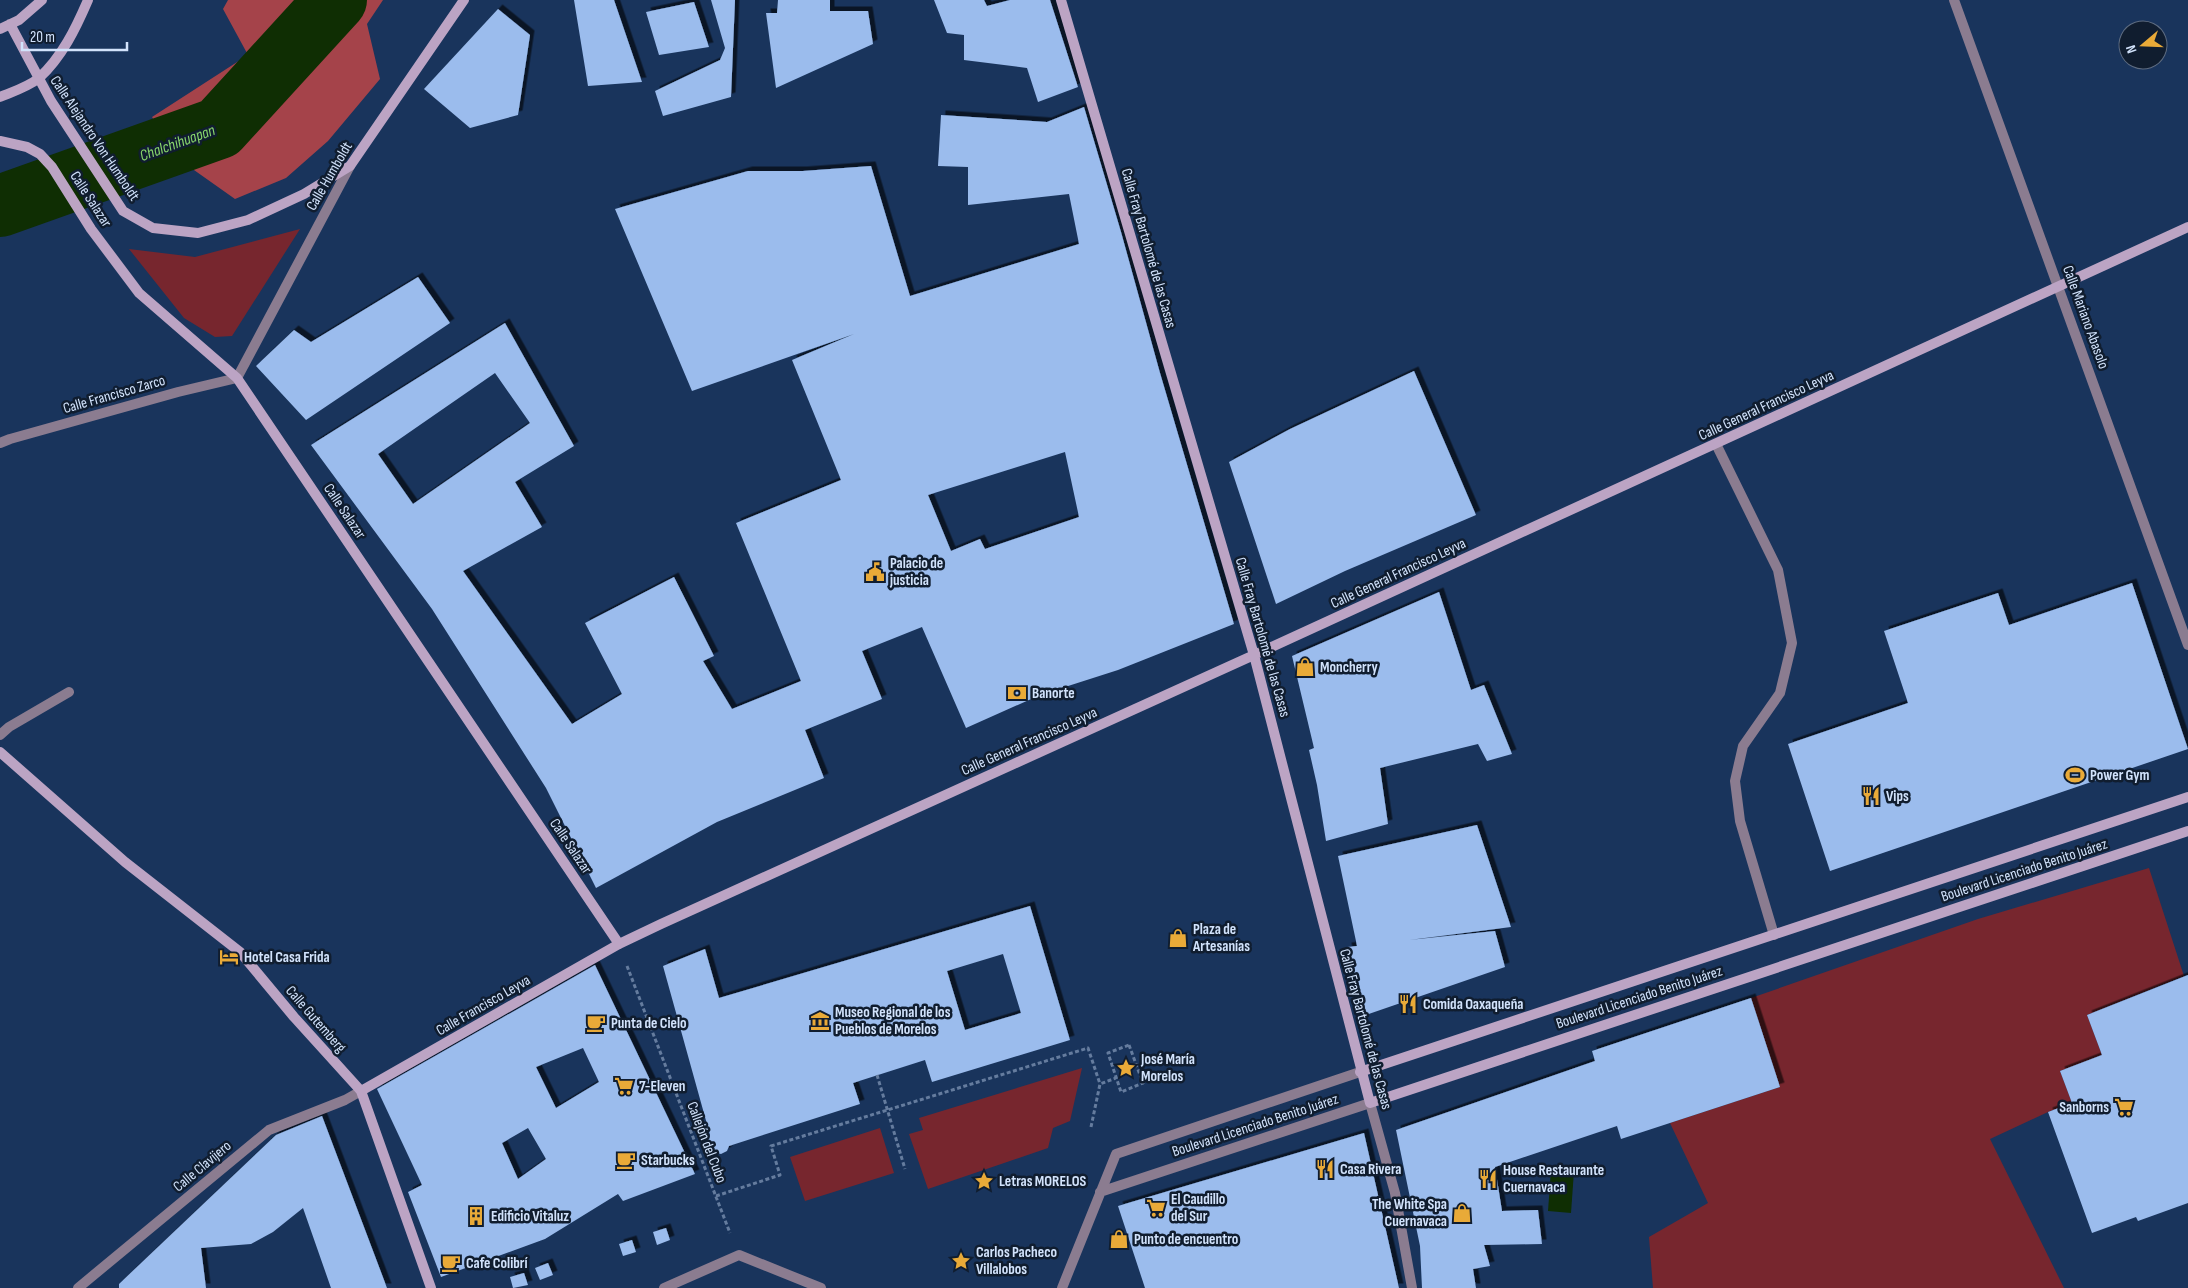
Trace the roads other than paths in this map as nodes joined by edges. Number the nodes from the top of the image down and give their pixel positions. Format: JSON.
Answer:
{"nodes":[{"id":1,"x":42,"y":0,"type":"edge"},
{"id":2,"x":88,"y":0,"type":"edge"},
{"id":3,"x":464,"y":0,"type":"edge"},
{"id":4,"x":1061,"y":0,"type":"edge"},
{"id":5,"x":1954,"y":0,"type":"edge"},
{"id":6,"x":10,"y":24,"type":"junction"},
{"id":7,"x":0,"y":29,"type":"edge"},
{"id":8,"x":38,"y":79,"type":"junction"},
{"id":9,"x":0,"y":97,"type":"edge"},
{"id":10,"x":0,"y":141,"type":"edge"},
{"id":11,"x":350,"y":166,"type":"junction"},
{"id":12,"x":2188,"y":227,"type":"edge"},
{"id":13,"x":2059,"y":287,"type":"junction"},
{"id":14,"x":237,"y":378,"type":"junction"},
{"id":15,"x":0,"y":443,"type":"edge"},
{"id":16,"x":1716,"y":444,"type":"junction"},
{"id":17,"x":2188,"y":645,"type":"edge"},
{"id":18,"x":1254,"y":656,"type":"junction"},
{"id":19,"x":69,"y":692,"type":"dead end"},
{"id":20,"x":0,"y":735,"type":"edge"},
{"id":21,"x":0,"y":752,"type":"edge"},
{"id":22,"x":2188,"y":797,"type":"edge"},
{"id":23,"x":2188,"y":831,"type":"edge"},
{"id":24,"x":1774,"y":935,"type":"junction"},
{"id":25,"x":619,"y":944,"type":"junction"},
{"id":26,"x":1360,"y":1072,"type":"junction"},
{"id":27,"x":361,"y":1091,"type":"junction"},
{"id":28,"x":1370,"y":1103,"type":"junction"},
{"id":29,"x":1100,"y":1192,"type":"junction"},
{"id":30,"x":78,"y":1288,"type":"edge"},
{"id":31,"x":431,"y":1288,"type":"edge"},
{"id":32,"x":664,"y":1288,"type":"edge"},
{"id":33,"x":821,"y":1288,"type":"edge"},
{"id":34,"x":1062,"y":1288,"type":"edge"},
{"id":35,"x":1412,"y":1288,"type":"edge"}],
"edges":[{"from":1,"to":6,"type":"street"},
{"from":2,"to":8,"type":"street"},
{"from":3,"to":11,"type":"street","name":"Calle Humboldt"},
{"from":4,"to":18,"type":"street","name":"Calle Fray Bartolomé de las Casas"},
{"from":5,"to":13,"type":"street","name":"Calle Mariano Abasolo"},
{"from":6,"to":7,"type":"street"},
{"from":6,"to":8,"type":"street","name":"Calle Alejandro Von Humboldt"},
{"from":8,"to":9,"type":"street"},
{"from":8,"to":11,"type":"street","name":"Calle Alejandro Von Humboldt"},
{"from":10,"to":14,"type":"street","name":"Calle Salazar"},
{"from":11,"to":14,"type":"street","name":"Calle Humboldt"},
{"from":12,"to":13,"type":"street","name":"Calle General Francisco Leyva"},
{"from":13,"to":16,"type":"street","name":"Calle General Francisco Leyva"},
{"from":13,"to":17,"type":"street","name":"Calle Mariano Abasolo"},
{"from":14,"to":15,"type":"street","name":"Calle Francisco Zarco"},
{"from":14,"to":25,"type":"street","name":"Calle Salazar"},
{"from":16,"to":18,"type":"street","name":"Calle General Francisco Leyva"},
{"from":16,"to":24,"type":"street"},
{"from":18,"to":25,"type":"street","name":"Calle General Francisco Leyva"},
{"from":18,"to":26,"type":"street","name":"Calle Fray Bartolomé de las Casas"},
{"from":19,"to":20,"type":"street"},
{"from":21,"to":27,"type":"street","name":"Calle Gutemberg"},
{"from":22,"to":24,"type":"street","name":"Boulevard Licenciado Benito Juárez"},
{"from":23,"to":28,"type":"street","name":"Boulevard Licenciado Benito Juárez"},
{"from":24,"to":26,"type":"street","name":"Boulevard Licenciado Benito Juárez"},
{"from":25,"to":27,"type":"street","name":"Calle Francisco Leyva"},
{"from":26,"to":28,"type":"street","name":"Calle Fray Bartolomé de las Casas"},
{"from":26,"to":29,"type":"street","name":"Boulevard Licenciado Benito Juárez"},
{"from":27,"to":30,"type":"street","name":"Calle Clavijero"},
{"from":27,"to":31,"type":"street","name":"Calle Gutemberg"},
{"from":28,"to":29,"type":"street","name":"Boulevard Licenciado Benito Juárez"},
{"from":28,"to":35,"type":"street","name":"Calle Fray Bartolomé de las Casas"},
{"from":29,"to":34,"type":"street"},
{"from":32,"to":33,"type":"street"}]}
